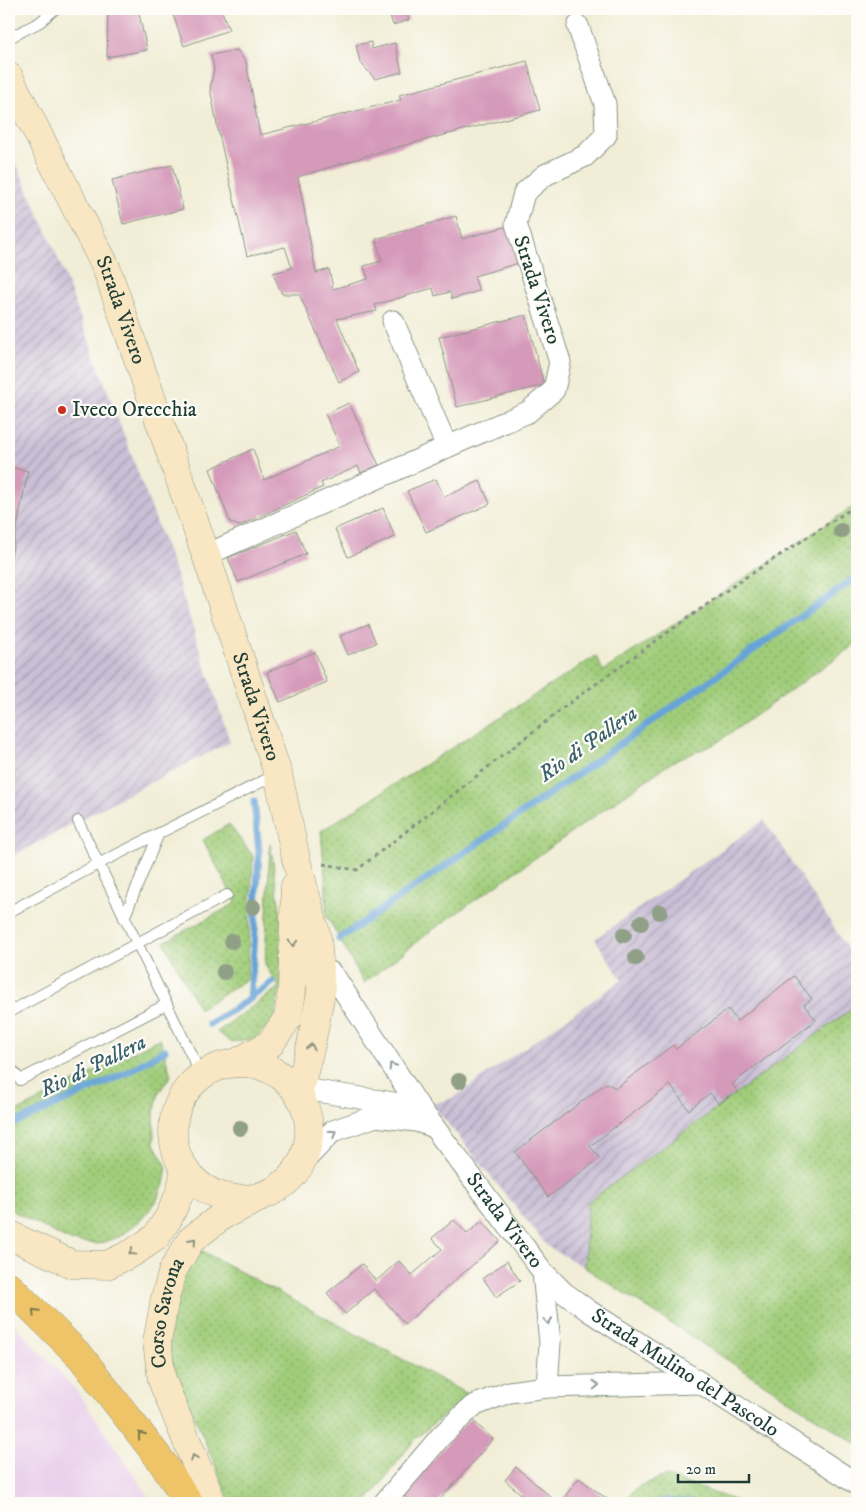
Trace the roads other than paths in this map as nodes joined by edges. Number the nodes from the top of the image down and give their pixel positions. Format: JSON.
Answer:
{"nodes":[{"id":1,"x":55,"y":9,"type":"edge"},
{"id":2,"x":578,"y":26,"type":"dead end"},
{"id":3,"x":9,"y":38,"type":"edge"},
{"id":4,"x":9,"y":77,"type":"edge"},
{"id":5,"x":393,"y":321,"type":"dead end"},
{"id":6,"x":447,"y":447,"type":"junction"},
{"id":7,"x":206,"y":556,"type":"junction"},
{"id":8,"x":278,"y":774,"type":"junction"},
{"id":9,"x":78,"y":821,"type":"dead end"},
{"id":10,"x":160,"y":833,"type":"junction"},
{"id":11,"x":296,"y":860,"type":"junction"},
{"id":12,"x":98,"y":864,"type":"junction"},
{"id":13,"x":227,"y":895,"type":"dead end"},
{"id":14,"x":9,"y":912,"type":"edge"},
{"id":15,"x":124,"y":918,"type":"junction"},
{"id":16,"x":137,"y":944,"type":"junction"},
{"id":17,"x":319,"y":967,"type":"junction"},
{"id":18,"x":167,"y":1004,"type":"junction"},
{"id":19,"x":9,"y":1012,"type":"edge"},
{"id":20,"x":236,"y":1063,"type":"junction"},
{"id":21,"x":9,"y":1066,"type":"edge"},
{"id":22,"x":201,"y":1075,"type":"junction"},
{"id":23,"x":20,"y":1080,"type":"junction"},
{"id":24,"x":9,"y":1084,"type":"edge"},
{"id":25,"x":298,"y":1094,"type":"junction"},
{"id":26,"x":419,"y":1107,"type":"junction"},
{"id":27,"x":432,"y":1126,"type":"junction"},
{"id":28,"x":299,"y":1166,"type":"junction"},
{"id":29,"x":185,"y":1171,"type":"junction"},
{"id":30,"x":270,"y":1193,"type":"junction"},
{"id":31,"x":9,"y":1234,"type":"edge"},
{"id":32,"x":543,"y":1272,"type":"junction"},
{"id":33,"x":9,"y":1286,"type":"edge"},
{"id":34,"x":700,"y":1382,"type":"junction"},
{"id":35,"x":547,"y":1387,"type":"junction"},
{"id":36,"x":857,"y":1484,"type":"edge"},
{"id":37,"x":189,"y":1503,"type":"edge"},
{"id":38,"x":212,"y":1503,"type":"edge"},
{"id":39,"x":384,"y":1503,"type":"edge"}],
"edges":[{"from":1,"to":3,"type":"lane"},
{"from":2,"to":6,"type":"street","name":"Strada Vivero"},
{"from":4,"to":7,"type":"street","name":"Strada Vivero"},
{"from":5,"to":6,"type":"street"},
{"from":6,"to":7,"type":"street","name":"Strada Vivero"},
{"from":7,"to":8,"type":"street","name":"Strada Vivero"},
{"from":8,"to":10,"type":"lane"},
{"from":8,"to":11,"type":"street","name":"Strada Vivero"},
{"from":9,"to":12,"type":"lane"},
{"from":10,"to":12,"type":"lane"},
{"from":10,"to":15,"type":"lane"},
{"from":11,"to":17,"type":"street","name":"Strada Vivero"},
{"from":11,"to":20,"type":"street","name":"Strada Vivero","one_way":true},
{"from":12,"to":14,"type":"lane"},
{"from":12,"to":15,"type":"lane"},
{"from":13,"to":16,"type":"lane"},
{"from":15,"to":16,"type":"lane"},
{"from":16,"to":18,"type":"lane"},
{"from":16,"to":19,"type":"lane"},
{"from":25,"to":17,"type":"street","name":"Strada Vivero","one_way":true},
{"from":26,"to":17,"type":"street","name":"Strada Vivero","one_way":true},
{"from":18,"to":22,"type":"lane"},
{"from":18,"to":23,"type":"lane"},
{"from":20,"to":22,"type":"street"},
{"from":20,"to":25,"type":"street"},
{"from":21,"to":23,"type":"lane"},
{"from":22,"to":29,"type":"street"},
{"from":23,"to":24,"type":"lane"},
{"from":25,"to":26,"type":"street"},
{"from":25,"to":28,"type":"street"},
{"from":26,"to":27,"type":"street","name":"Strada Vivero"},
{"from":28,"to":27,"type":"street","one_way":true},
{"from":27,"to":32,"type":"street","name":"Strada Vivero"},
{"from":28,"to":30,"type":"street"},
{"from":29,"to":30,"type":"street"},
{"from":29,"to":31,"type":"street","name":"Corso Savona","one_way":true},
{"from":38,"to":30,"type":"street","name":"Corso Savona","one_way":true},
{"from":32,"to":34,"type":"street","name":"Strada Mulino del Pascolo"},
{"from":32,"to":35,"type":"street","name":"Strada Vivero","one_way":true},
{"from":37,"to":33,"type":"main road","one_way":true},
{"from":35,"to":34,"type":"street","one_way":true},
{"from":34,"to":36,"type":"street","name":"Strada Mulino del Pascolo"},
{"from":35,"to":39,"type":"street"}]}
